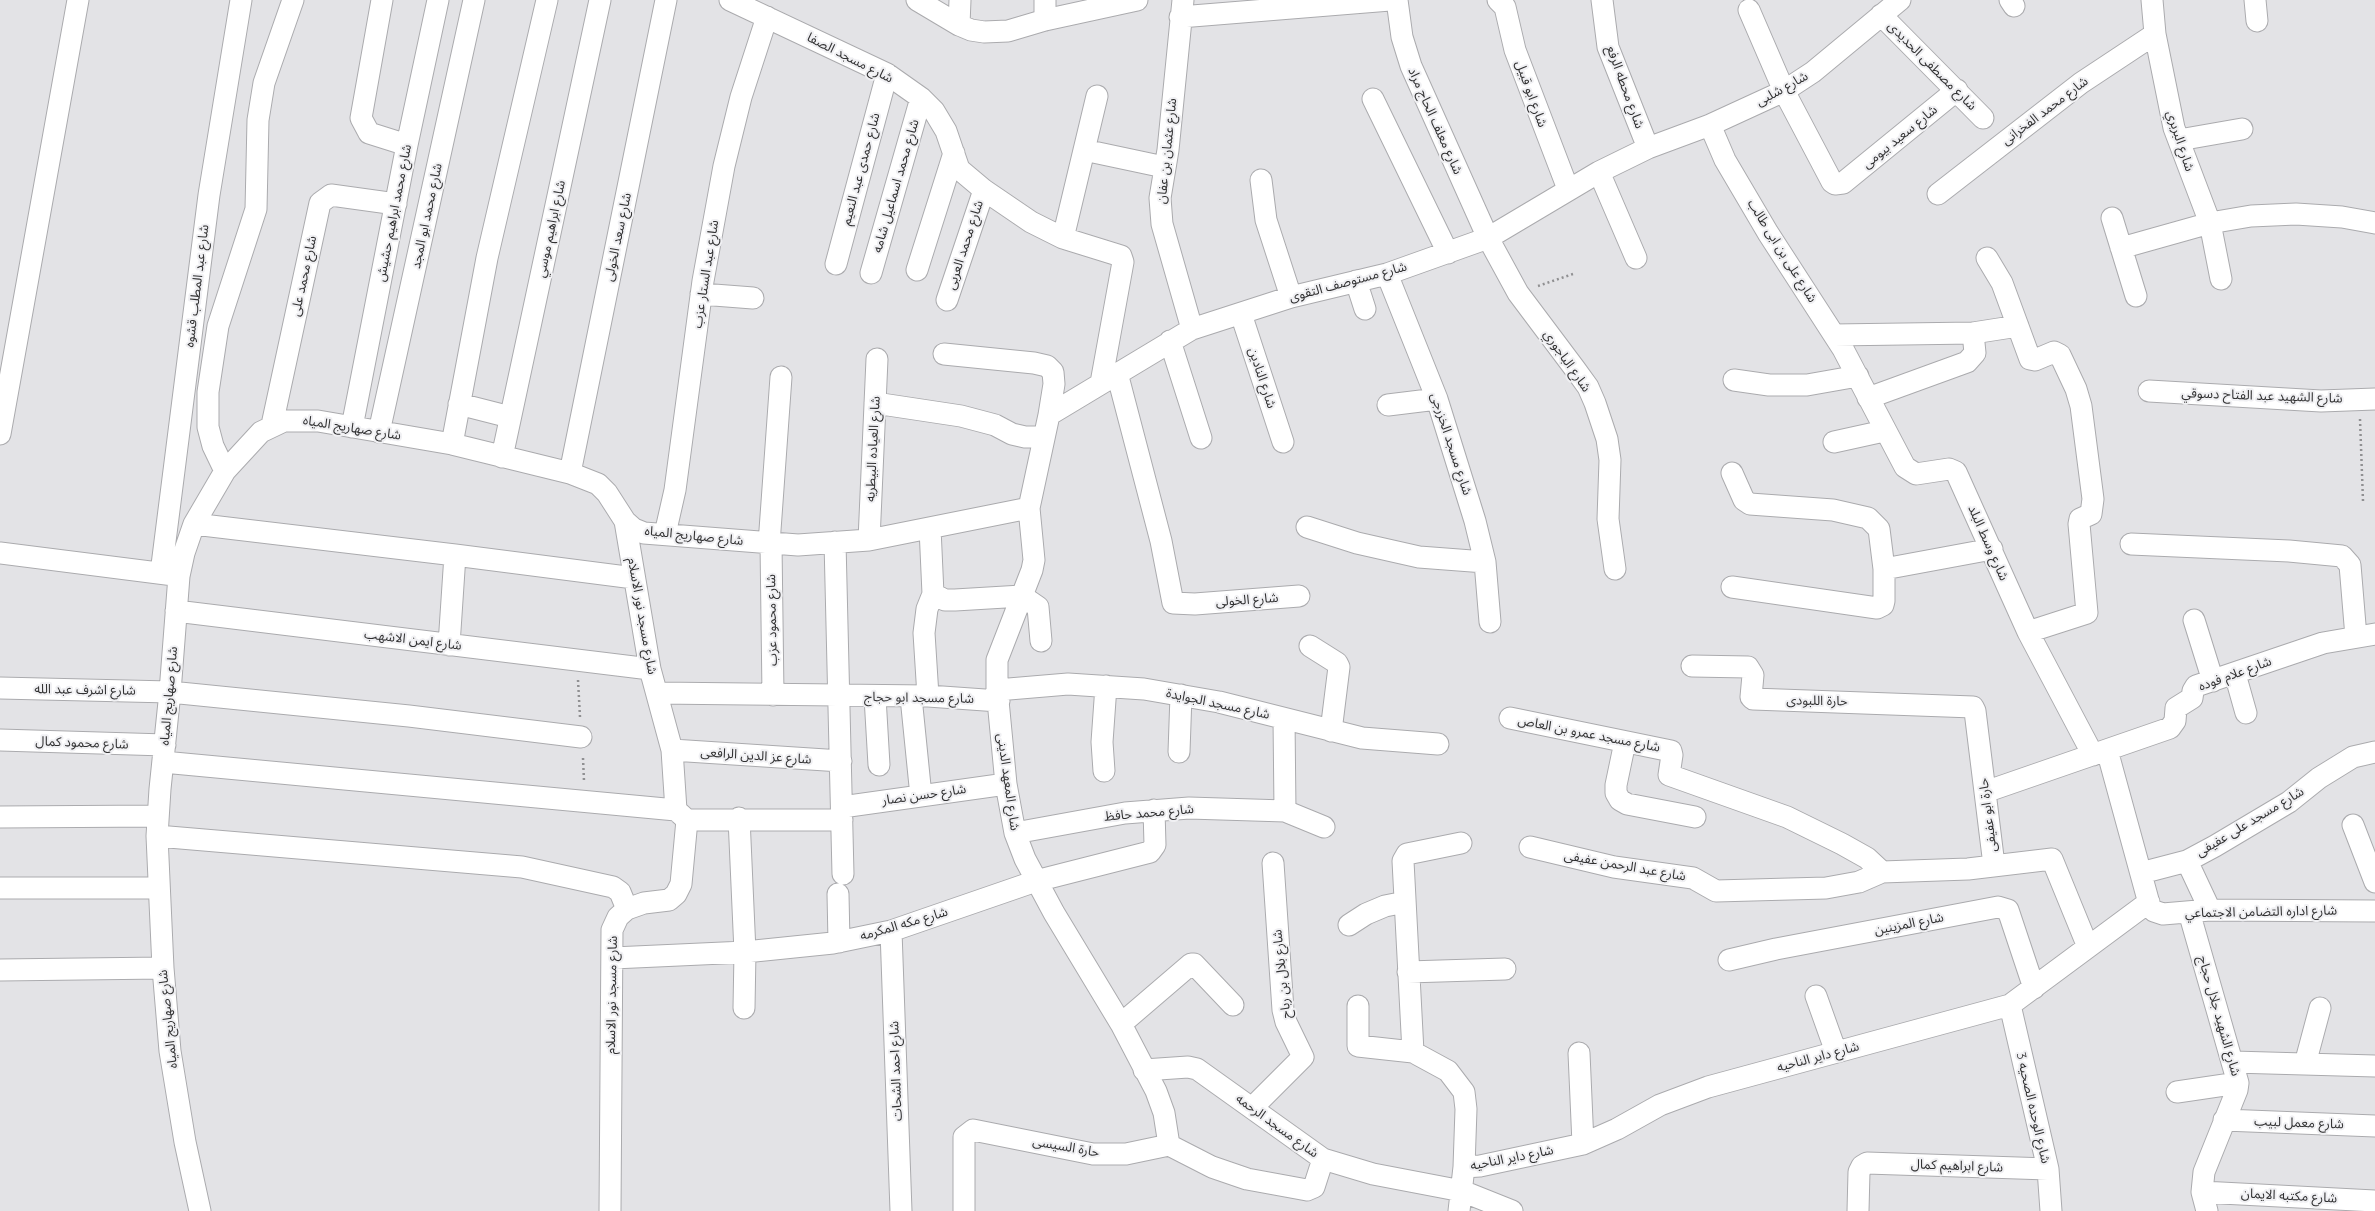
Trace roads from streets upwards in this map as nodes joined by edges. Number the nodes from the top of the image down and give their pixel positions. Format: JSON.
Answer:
{"nodes":[{"id":1,"x":78,"y":0,"type":"edge"},
{"id":2,"x":241,"y":0,"type":"edge"},
{"id":3,"x":293,"y":0,"type":"edge"},
{"id":4,"x":382,"y":0,"type":"edge"},
{"id":5,"x":438,"y":0,"type":"edge"},
{"id":6,"x":474,"y":0,"type":"edge"},
{"id":7,"x":547,"y":0,"type":"edge"},
{"id":8,"x":600,"y":0,"type":"edge"},
{"id":9,"x":666,"y":0,"type":"edge"},
{"id":10,"x":730,"y":0,"type":"edge"},
{"id":11,"x":917,"y":0,"type":"edge"},
{"id":12,"x":960,"y":0,"type":"edge"},
{"id":13,"x":1137,"y":0,"type":"edge"},
{"id":14,"x":1390,"y":0,"type":"edge"},
{"id":15,"x":1397,"y":0,"type":"edge"},
{"id":16,"x":1498,"y":0,"type":"edge"},
{"id":17,"x":1602,"y":0,"type":"edge"},
{"id":18,"x":1900,"y":0,"type":"edge"},
{"id":19,"x":2152,"y":0,"type":"edge"},
{"id":20,"x":2255,"y":0,"type":"edge"},
{"id":21,"x":1072,"y":7,"type":"edge"},
{"id":22,"x":1181,"y":9,"type":"edge"},
{"id":23,"x":1045,"y":10,"type":"edge"},
{"id":24,"x":1749,"y":10,"type":"dead end"},
{"id":25,"x":1881,"y":15,"type":"junction"},
{"id":26,"x":767,"y":17,"type":"junction"},
{"id":27,"x":2257,"y":21,"type":"dead end"},
{"id":28,"x":959,"y":24,"type":"junction"},
{"id":29,"x":2156,"y":34,"type":"junction"},
{"id":30,"x":887,"y":74,"type":"junction"},
{"id":31,"x":1957,"y":90,"type":"junction"},
{"id":32,"x":1784,"y":91,"type":"junction"},
{"id":33,"x":1096,"y":96,"type":"dead end"},
{"id":34,"x":921,"y":98,"type":"junction"},
{"id":35,"x":1373,"y":99,"type":"dead end"},
{"id":36,"x":1983,"y":118,"type":"dead end"},
{"id":37,"x":1710,"y":125,"type":"junction"},
{"id":38,"x":2242,"y":129,"type":"dead end"},
{"id":39,"x":2179,"y":140,"type":"junction"},
{"id":40,"x":407,"y":145,"type":"junction"},
{"id":41,"x":1648,"y":148,"type":"junction"},
{"id":42,"x":1084,"y":150,"type":"junction"},
{"id":43,"x":954,"y":153,"type":"junction"},
{"id":44,"x":1164,"y":167,"type":"junction"},
{"id":45,"x":1598,"y":172,"type":"junction"},
{"id":46,"x":1261,"y":180,"type":"dead end"},
{"id":47,"x":1568,"y":189,"type":"junction"},
{"id":48,"x":984,"y":190,"type":"junction"},
{"id":49,"x":1938,"y":194,"type":"dead end"},
{"id":50,"x":396,"y":204,"type":"junction"},
{"id":51,"x":2112,"y":218,"type":"dead end"},
{"id":52,"x":2210,"y":223,"type":"junction"},
{"id":53,"x":2375,"y":223,"type":"edge"},
{"id":54,"x":1063,"y":238,"type":"junction"},
{"id":55,"x":1488,"y":238,"type":"junction"},
{"id":56,"x":2121,"y":248,"type":"junction"},
{"id":57,"x":1448,"y":253,"type":"junction"},
{"id":58,"x":1636,"y":258,"type":"dead end"},
{"id":59,"x":1987,"y":258,"type":"dead end"},
{"id":60,"x":836,"y":264,"type":"dead end"},
{"id":61,"x":917,"y":270,"type":"dead end"},
{"id":62,"x":871,"y":273,"type":"dead end"},
{"id":63,"x":1387,"y":274,"type":"junction"},
{"id":64,"x":2221,"y":279,"type":"dead end"},
{"id":65,"x":1356,"y":281,"type":"junction"},
{"id":66,"x":701,"y":294,"type":"junction"},
{"id":67,"x":2136,"y":296,"type":"dead end"},
{"id":68,"x":1290,"y":297,"type":"junction"},
{"id":69,"x":753,"y":298,"type":"dead end"},
{"id":70,"x":947,"y":300,"type":"dead end"},
{"id":71,"x":1366,"y":309,"type":"dead end"},
{"id":72,"x":1241,"y":314,"type":"junction"},
{"id":73,"x":2018,"y":326,"type":"junction"},
{"id":74,"x":1192,"y":329,"type":"junction"},
{"id":75,"x":1973,"y":333,"type":"junction"},
{"id":76,"x":1834,"y":335,"type":"junction"},
{"id":77,"x":1170,"y":341,"type":"junction"},
{"id":78,"x":944,"y":354,"type":"dead end"},
{"id":79,"x":877,"y":359,"type":"dead end"},
{"id":80,"x":1858,"y":376,"type":"junction"},
{"id":81,"x":781,"y":378,"type":"dead end"},
{"id":82,"x":1109,"y":378,"type":"junction"},
{"id":83,"x":1734,"y":380,"type":"dead end"},
{"id":84,"x":2149,"y":391,"type":"dead end"},
{"id":85,"x":1868,"y":398,"type":"junction"},
{"id":86,"x":1437,"y":399,"type":"junction"},
{"id":87,"x":2367,"y":399,"type":"edge"},
{"id":88,"x":875,"y":403,"type":"junction"},
{"id":89,"x":459,"y":404,"type":"junction"},
{"id":90,"x":1388,"y":405,"type":"dead end"},
{"id":91,"x":1049,"y":415,"type":"junction"},
{"id":92,"x":510,"y":417,"type":"junction"},
{"id":93,"x":272,"y":425,"type":"junction"},
{"id":94,"x":352,"y":427,"type":"junction"},
{"id":95,"x":1884,"y":431,"type":"junction"},
{"id":96,"x":379,"y":432,"type":"junction"},
{"id":97,"x":0,"y":434,"type":"edge"},
{"id":98,"x":1044,"y":437,"type":"junction"},
{"id":99,"x":1201,"y":438,"type":"dead end"},
{"id":100,"x":1283,"y":442,"type":"dead end"},
{"id":101,"x":1834,"y":442,"type":"dead end"},
{"id":102,"x":452,"y":444,"type":"junction"},
{"id":103,"x":502,"y":457,"type":"junction"},
{"id":104,"x":225,"y":471,"type":"junction"},
{"id":105,"x":570,"y":473,"type":"junction"},
{"id":106,"x":1732,"y":473,"type":"dead end"},
{"id":107,"x":1029,"y":508,"type":"junction"},
{"id":108,"x":625,"y":521,"type":"junction"},
{"id":109,"x":194,"y":524,"type":"junction"},
{"id":110,"x":1307,"y":527,"type":"dead end"},
{"id":111,"x":930,"y":528,"type":"junction"},
{"id":112,"x":664,"y":534,"type":"junction"},
{"id":113,"x":869,"y":540,"type":"junction"},
{"id":114,"x":835,"y":542,"type":"junction"},
{"id":115,"x":770,"y":544,"type":"junction"},
{"id":116,"x":2131,"y":544,"type":"dead end"},
{"id":117,"x":1992,"y":549,"type":"junction"},
{"id":118,"x":0,"y":553,"type":"edge"},
{"id":119,"x":455,"y":555,"type":"junction"},
{"id":120,"x":1485,"y":562,"type":"junction"},
{"id":121,"x":1614,"y":569,"type":"dead end"},
{"id":122,"x":1884,"y":569,"type":"junction"},
{"id":123,"x":170,"y":574,"type":"junction"},
{"id":124,"x":634,"y":578,"type":"junction"},
{"id":125,"x":1732,"y":587,"type":"dead end"},
{"id":126,"x":933,"y":594,"type":"junction"},
{"id":127,"x":1022,"y":596,"type":"junction"},
{"id":128,"x":1299,"y":596,"type":"dead end"},
{"id":129,"x":176,"y":611,"type":"junction"},
{"id":130,"x":2194,"y":620,"type":"dead end"},
{"id":131,"x":1490,"y":622,"type":"dead end"},
{"id":132,"x":2028,"y":632,"type":"junction"},
{"id":133,"x":2366,"y":635,"type":"edge"},
{"id":134,"x":1041,"y":641,"type":"dead end"},
{"id":135,"x":449,"y":644,"type":"junction"},
{"id":136,"x":1310,"y":646,"type":"dead end"},
{"id":137,"x":1692,"y":666,"type":"dead end"},
{"id":138,"x":650,"y":670,"type":"junction"},
{"id":139,"x":2235,"y":674,"type":"junction"},
{"id":140,"x":2213,"y":680,"type":"junction"},
{"id":141,"x":1106,"y":686,"type":"junction"},
{"id":142,"x":0,"y":688,"type":"edge"},
{"id":143,"x":170,"y":692,"type":"junction"},
{"id":144,"x":658,"y":693,"type":"junction"},
{"id":145,"x":773,"y":695,"type":"junction"},
{"id":146,"x":1181,"y":695,"type":"junction"},
{"id":147,"x":998,"y":696,"type":"junction"},
{"id":148,"x":839,"y":697,"type":"junction"},
{"id":149,"x":875,"y":697,"type":"junction"},
{"id":150,"x":919,"y":697,"type":"junction"},
{"id":151,"x":1973,"y":706,"type":"joint"},
{"id":152,"x":2246,"y":713,"type":"dead end"},
{"id":153,"x":1510,"y":718,"type":"dead end"},
{"id":154,"x":1284,"y":719,"type":"junction"},
{"id":155,"x":1331,"y":730,"type":"junction"},
{"id":156,"x":581,"y":737,"type":"dead end"},
{"id":157,"x":0,"y":740,"type":"edge"},
{"id":158,"x":1625,"y":742,"type":"junction"},
{"id":159,"x":1438,"y":744,"type":"dead end"},
{"id":160,"x":672,"y":750,"type":"junction"},
{"id":161,"x":1179,"y":752,"type":"dead end"},
{"id":162,"x":2100,"y":752,"type":"junction"},
{"id":163,"x":2375,"y":752,"type":"edge"},
{"id":164,"x":164,"y":753,"type":"junction"},
{"id":165,"x":840,"y":762,"type":"junction"},
{"id":166,"x":879,"y":765,"type":"dead end"},
{"id":167,"x":1104,"y":770,"type":"dead end"},
{"id":168,"x":1006,"y":784,"type":"junction"},
{"id":169,"x":1985,"y":792,"type":"junction"},
{"id":170,"x":921,"y":796,"type":"junction"},
{"id":171,"x":1154,"y":810,"type":"junction"},
{"id":172,"x":1285,"y":811,"type":"junction"},
{"id":173,"x":842,"y":813,"type":"junction"},
{"id":174,"x":682,"y":815,"type":"junction"},
{"id":175,"x":158,"y":816,"type":"junction"},
{"id":176,"x":0,"y":817,"type":"edge"},
{"id":177,"x":739,"y":818,"type":"junction"},
{"id":178,"x":1695,"y":818,"type":"dead end"},
{"id":179,"x":2353,"y":825,"type":"dead end"},
{"id":180,"x":1324,"y":827,"type":"dead end"},
{"id":181,"x":1015,"y":833,"type":"junction"},
{"id":182,"x":157,"y":836,"type":"junction"},
{"id":183,"x":1461,"y":843,"type":"dead end"},
{"id":184,"x":1530,"y":847,"type":"dead end"},
{"id":185,"x":2187,"y":861,"type":"junction"},
{"id":186,"x":1273,"y":864,"type":"dead end"},
{"id":187,"x":1994,"y":865,"type":"junction"},
{"id":188,"x":1882,"y":872,"type":"junction"},
{"id":189,"x":2141,"y":873,"type":"junction"},
{"id":190,"x":1036,"y":881,"type":"junction"},
{"id":191,"x":2375,"y":882,"type":"edge"},
{"id":192,"x":0,"y":888,"type":"edge"},
{"id":193,"x":159,"y":888,"type":"junction"},
{"id":194,"x":1405,"y":902,"type":"junction"},
{"id":195,"x":2149,"y":904,"type":"junction"},
{"id":196,"x":627,"y":909,"type":"junction"},
{"id":197,"x":2210,"y":910,"type":"junction"},
{"id":198,"x":2375,"y":911,"type":"edge"},
{"id":199,"x":2189,"y":912,"type":"junction"},
{"id":200,"x":1349,"y":925,"type":"dead end"},
{"id":201,"x":891,"y":931,"type":"junction"},
{"id":202,"x":839,"y":942,"type":"junction"},
{"id":203,"x":2088,"y":947,"type":"junction"},
{"id":204,"x":745,"y":952,"type":"junction"},
{"id":205,"x":613,"y":958,"type":"junction"},
{"id":206,"x":1729,"y":960,"type":"dead end"},
{"id":207,"x":163,"y":968,"type":"junction"},
{"id":208,"x":1505,"y":969,"type":"dead end"},
{"id":209,"x":0,"y":970,"type":"edge"},
{"id":210,"x":1408,"y":972,"type":"junction"},
{"id":211,"x":2034,"y":988,"type":"junction"},
{"id":212,"x":1816,"y":996,"type":"dead end"},
{"id":213,"x":1233,"y":1004,"type":"dead end"},
{"id":214,"x":1358,"y":1006,"type":"dead end"},
{"id":215,"x":2010,"y":1006,"type":"junction"},
{"id":216,"x":744,"y":1008,"type":"dead end"},
{"id":217,"x":2320,"y":1008,"type":"dead end"},
{"id":218,"x":1121,"y":1024,"type":"junction"},
{"id":219,"x":1413,"y":1052,"type":"junction"},
{"id":220,"x":1836,"y":1052,"type":"junction"},
{"id":221,"x":1579,"y":1053,"type":"dead end"},
{"id":222,"x":2233,"y":1062,"type":"junction"},
{"id":223,"x":2305,"y":1064,"type":"junction"},
{"id":224,"x":2375,"y":1066,"type":"edge"},
{"id":225,"x":1144,"y":1070,"type":"junction"},
{"id":226,"x":2238,"y":1083,"type":"junction"},
{"id":227,"x":2177,"y":1092,"type":"dead end"},
{"id":228,"x":1253,"y":1107,"type":"junction"},
{"id":229,"x":2224,"y":1120,"type":"junction"},
{"id":230,"x":2375,"y":1126,"type":"edge"},
{"id":231,"x":1170,"y":1144,"type":"junction"},
{"id":232,"x":1583,"y":1144,"type":"junction"},
{"id":233,"x":1323,"y":1159,"type":"junction"},
{"id":234,"x":1464,"y":1167,"type":"junction"},
{"id":235,"x":2048,"y":1169,"type":"junction"},
{"id":236,"x":1461,"y":1201,"type":"edge"},
{"id":237,"x":2375,"y":1201,"type":"edge"},
{"id":238,"x":2204,"y":1202,"type":"edge"},
{"id":239,"x":200,"y":1211,"type":"edge"},
{"id":240,"x":610,"y":1211,"type":"edge"},
{"id":241,"x":901,"y":1211,"type":"edge"},
{"id":242,"x":964,"y":1211,"type":"edge"},
{"id":243,"x":1512,"y":1211,"type":"edge"},
{"id":244,"x":1858,"y":1211,"type":"edge"},
{"id":245,"x":2052,"y":1211,"type":"edge"}],
"edges":[{"from":1,"to":97,"type":"street"},
{"from":2,"to":123,"type":"street","name":"شارع عبد المطلب قشوه"},
{"from":3,"to":104,"type":"street"},
{"from":4,"to":40,"type":"street"},
{"from":5,"to":40,"type":"street","name":"شارع محمد ابراهيم حشيش"},
{"from":6,"to":96,"type":"street","name":"شارع محمد ابو المجد"},
{"from":7,"to":89,"type":"street"},
{"from":8,"to":92,"type":"street","name":"شارع ابراهيم موسي"},
{"from":9,"to":105,"type":"street","name":"شارع سعد الخولى"},
{"from":10,"to":26,"type":"street","name":"شارع مسجد الصفا"},
{"from":11,"to":28,"type":"street"},
{"from":12,"to":28,"type":"street"},
{"from":13,"to":21,"type":"street"},
{"from":14,"to":22,"type":"street"},
{"from":15,"to":55,"type":"street","name":"شارع معلف الحاج مراد"},
{"from":16,"to":47,"type":"street","name":"شارع ابو قبيل"},
{"from":17,"to":41,"type":"street","name":"شارع محطه الرفع"},
{"from":18,"to":25,"type":"street","name":"شارع شلبى"},
{"from":19,"to":29,"type":"street","name":"شارع البربري"},
{"from":20,"to":27,"type":"street"},
{"from":21,"to":23,"type":"street"},
{"from":22,"to":44,"type":"street","name":"شارع عثمان بن عفان"},
{"from":23,"to":28,"type":"street"},
{"from":24,"to":32,"type":"street"},
{"from":25,"to":31,"type":"street","name":"شارع مصطفى الحديدى"},
{"from":25,"to":32,"type":"street","name":"شارع شلبى"},
{"from":26,"to":30,"type":"street","name":"شارع مسجد الصفا"},
{"from":26,"to":66,"type":"street","name":"شارع عبد الستار عزب"},
{"from":29,"to":39,"type":"street","name":"شارع البربري"},
{"from":29,"to":49,"type":"street","name":"شارع محمد الفخرانى"},
{"from":30,"to":34,"type":"street","name":"شارع مسجد الصفا"},
{"from":30,"to":60,"type":"street","name":"شارع حمدى عبد النعيم"},
{"from":31,"to":32,"type":"street","name":"شارع سعيد بيومى"},
{"from":31,"to":36,"type":"street","name":"شارع مصطفى الحديدى"},
{"from":32,"to":37,"type":"street","name":"شارع شلبى"},
{"from":33,"to":42,"type":"street"},
{"from":34,"to":43,"type":"street","name":"شارع مسجد الصفا"},
{"from":34,"to":62,"type":"street","name":"شارع محمد اسماعيل شامه"},
{"from":35,"to":57,"type":"street"},
{"from":37,"to":41,"type":"street","name":"شارع شلبى"},
{"from":37,"to":76,"type":"street","name":"شارع على بن ابى طالب"},
{"from":38,"to":39,"type":"street"},
{"from":39,"to":52,"type":"street","name":"شارع البربري"},
{"from":40,"to":50,"type":"street","name":"شارع محمد ابراهيم حشيش"},
{"from":41,"to":45,"type":"street","name":"شارع مستوصف التقوى"},
{"from":42,"to":44,"type":"street"},
{"from":42,"to":54,"type":"street"},
{"from":43,"to":48,"type":"street","name":"شارع مسجد الصفا"},
{"from":43,"to":61,"type":"street"},
{"from":44,"to":74,"type":"street","name":"شارع عثمان بن عفان"},
{"from":45,"to":47,"type":"street","name":"شارع مستوصف التقوى"},
{"from":45,"to":58,"type":"street"},
{"from":46,"to":68,"type":"street"},
{"from":47,"to":55,"type":"street","name":"شارع مستوصف التقوى"},
{"from":48,"to":54,"type":"street","name":"شارع مسجد الصفا"},
{"from":48,"to":70,"type":"street","name":"شارع محمد العربى"},
{"from":50,"to":93,"type":"street","name":"شارع محمد على"},
{"from":50,"to":94,"type":"street","name":"شارع محمد ابراهيم حشيش"},
{"from":51,"to":56,"type":"street"},
{"from":52,"to":53,"type":"street"},
{"from":52,"to":56,"type":"street"},
{"from":52,"to":64,"type":"street","name":"شارع البربري"},
{"from":54,"to":82,"type":"street","name":"شارع مسجد الصفا"},
{"from":55,"to":57,"type":"street","name":"شارع مستوصف التقوى"},
{"from":55,"to":121,"type":"street","name":"شارع الباجوري"},
{"from":56,"to":67,"type":"street"},
{"from":57,"to":63,"type":"street","name":"شارع مستوصف التقوى"},
{"from":59,"to":73,"type":"street"},
{"from":63,"to":65,"type":"street","name":"شارع مستوصف التقوى"},
{"from":63,"to":86,"type":"street","name":"شارع مسجد الخزرجى"},
{"from":65,"to":68,"type":"street","name":"شارع مستوصف التقوى"},
{"from":65,"to":71,"type":"street"},
{"from":66,"to":69,"type":"street"},
{"from":66,"to":112,"type":"street","name":"شارع عبد الستار عزب"},
{"from":68,"to":72,"type":"street","name":"شارع مستوصف التقوى"},
{"from":72,"to":74,"type":"street","name":"شارع مستوصف التقوى"},
{"from":72,"to":100,"type":"street","name":"شارع النادين"},
{"from":73,"to":75,"type":"street"},
{"from":73,"to":132,"type":"street"},
{"from":74,"to":77,"type":"street","name":"شارع مستوصف التقوى"},
{"from":75,"to":76,"type":"street"},
{"from":75,"to":85,"type":"street"},
{"from":76,"to":80,"type":"street","name":"شارع على بن ابى طالب"},
{"from":77,"to":82,"type":"street","name":"شارع مستوصف التقوى"},
{"from":77,"to":99,"type":"street"},
{"from":78,"to":91,"type":"street","name":"شارع المعهد الدينى"},
{"from":79,"to":88,"type":"street","name":"شارع العياده البيطريه"},
{"from":80,"to":83,"type":"street"},
{"from":80,"to":85,"type":"street","name":"شارع وسط البلد"},
{"from":81,"to":115,"type":"street","name":"شارع محمود عزب"},
{"from":82,"to":91,"type":"street","name":"شارع مستوصف التقوى"},
{"from":82,"to":128,"type":"street","name":"شارع الخولى"},
{"from":84,"to":87,"type":"street","name":"شارع الشهيد عبد الفتاح دسوقي"},
{"from":85,"to":95,"type":"street","name":"شارع وسط البلد"},
{"from":86,"to":90,"type":"street"},
{"from":86,"to":120,"type":"street","name":"شارع مسجد الخزرجى"},
{"from":88,"to":98,"type":"street"},
{"from":88,"to":113,"type":"street","name":"شارع العياده البيطريه"},
{"from":89,"to":92,"type":"street"},
{"from":89,"to":102,"type":"street"},
{"from":91,"to":98,"type":"street","name":"شارع المعهد الدينى"},
{"from":92,"to":103,"type":"street","name":"شارع ابراهيم موسي"},
{"from":93,"to":94,"type":"street","name":"شارع صهاريج المياه"},
{"from":93,"to":104,"type":"street","name":"شارع صهاريج المياه"},
{"from":94,"to":96,"type":"street","name":"شارع صهاريج المياه"},
{"from":95,"to":101,"type":"street"},
{"from":95,"to":117,"type":"street","name":"شارع وسط البلد"},
{"from":96,"to":102,"type":"street","name":"شارع صهاريج المياه"},
{"from":98,"to":107,"type":"street","name":"شارع المعهد الدينى"},
{"from":102,"to":103,"type":"street","name":"شارع صهاريج المياه"},
{"from":103,"to":105,"type":"street","name":"شارع صهاريج المياه"},
{"from":104,"to":109,"type":"street","name":"شارع صهاريج المياه"},
{"from":105,"to":108,"type":"street","name":"شارع صهاريج المياه"},
{"from":106,"to":122,"type":"street"},
{"from":107,"to":111,"type":"street","name":"شارع صهاريج المياه"},
{"from":107,"to":127,"type":"street","name":"شارع المعهد الدينى"},
{"from":108,"to":112,"type":"street","name":"شارع صهاريج المياه"},
{"from":108,"to":124,"type":"street","name":"شارع مسجد نور الاسلام"},
{"from":109,"to":119,"type":"street"},
{"from":109,"to":123,"type":"street","name":"شارع صهاريج المياه"},
{"from":110,"to":120,"type":"street"},
{"from":111,"to":113,"type":"street","name":"شارع صهاريج المياه"},
{"from":111,"to":126,"type":"street"},
{"from":112,"to":115,"type":"street","name":"شارع صهاريج المياه"},
{"from":113,"to":114,"type":"street","name":"شارع صهاريج المياه"},
{"from":114,"to":115,"type":"street","name":"شارع صهاريج المياه"},
{"from":114,"to":148,"type":"street"},
{"from":115,"to":145,"type":"street","name":"شارع محمود عزب"},
{"from":116,"to":133,"type":"street"},
{"from":117,"to":122,"type":"street"},
{"from":117,"to":132,"type":"street","name":"شارع وسط البلد"},
{"from":118,"to":123,"type":"street"},
{"from":119,"to":124,"type":"street"},
{"from":119,"to":135,"type":"street"},
{"from":120,"to":131,"type":"street","name":"شارع مسجد الخزرجى"},
{"from":122,"to":125,"type":"street"},
{"from":123,"to":129,"type":"street","name":"شارع صهاريج المياه"},
{"from":124,"to":138,"type":"street","name":"شارع مسجد نور الاسلام"},
{"from":126,"to":127,"type":"street"},
{"from":126,"to":150,"type":"street"},
{"from":127,"to":134,"type":"street"},
{"from":127,"to":147,"type":"street","name":"شارع المعهد الدينى"},
{"from":129,"to":135,"type":"street","name":"شارع ايمن الاشهب"},
{"from":129,"to":143,"type":"street","name":"شارع صهاريج المياه"},
{"from":130,"to":140,"type":"street"},
{"from":132,"to":162,"type":"street","name":"شارع وسط البلد"},
{"from":133,"to":139,"type":"street","name":"شارع علام فوده"},
{"from":135,"to":138,"type":"street","name":"شارع ايمن الاشهب"},
{"from":136,"to":155,"type":"street"},
{"from":137,"to":151,"type":"street","name":"حارة اللبودى"},
{"from":138,"to":144,"type":"street","name":"شارع مسجد نور الاسلام"},
{"from":139,"to":140,"type":"street","name":"شارع علام فوده"},
{"from":139,"to":152,"type":"street"},
{"from":140,"to":162,"type":"street","name":"شارع علام فوده"},
{"from":141,"to":146,"type":"street","name":"شارع مسجد الجوايدة"},
{"from":141,"to":147,"type":"street","name":"شارع مسجد الجوايدة"},
{"from":141,"to":167,"type":"street"},
{"from":142,"to":143,"type":"street","name":"شارع اشرف عبد الله"},
{"from":143,"to":156,"type":"street","name":"شارع اشرف عبد الله"},
{"from":143,"to":164,"type":"street","name":"شارع صهاريج المياه"},
{"from":144,"to":145,"type":"street"},
{"from":144,"to":160,"type":"street","name":"شارع مسجد نور الاسلام"},
{"from":145,"to":148,"type":"street"},
{"from":146,"to":154,"type":"street","name":"شارع مسجد الجوايدة"},
{"from":146,"to":161,"type":"street"},
{"from":147,"to":150,"type":"street","name":"شارع مسجد ابو حجاج"},
{"from":147,"to":168,"type":"street","name":"شارع المعهد الدينى"},
{"from":148,"to":149,"type":"street","name":"شارع مسجد ابو حجاج"},
{"from":148,"to":165,"type":"street"},
{"from":149,"to":150,"type":"street","name":"شارع مسجد ابو حجاج"},
{"from":149,"to":166,"type":"street"},
{"from":150,"to":170,"type":"street"},
{"from":151,"to":169,"type":"street","name":"حارة ابو عفيفى"},
{"from":153,"to":158,"type":"street","name":"شارع مسجد عمرو بن العاص"},
{"from":154,"to":155,"type":"street","name":"شارع مسجد الجوايدة"},
{"from":154,"to":172,"type":"street"},
{"from":155,"to":159,"type":"street","name":"شارع مسجد الجوايدة"},
{"from":157,"to":164,"type":"street","name":"شارع محمود كمال"},
{"from":158,"to":178,"type":"street"},
{"from":158,"to":188,"type":"street","name":"شارع مسجد عمرو بن العاص"},
{"from":160,"to":165,"type":"street","name":"شارع عز الدين الرافعى"},
{"from":160,"to":174,"type":"street","name":"شارع مسجد نور الاسلام"},
{"from":162,"to":169,"type":"street","name":"شارع علام فوده"},
{"from":162,"to":189,"type":"street"},
{"from":163,"to":185,"type":"street","name":"شارع مسجد على عفيفى"},
{"from":164,"to":174,"type":"street","name":"شارع محمود كمال"},
{"from":164,"to":175,"type":"street","name":"شارع صهاريج المياه"},
{"from":165,"to":173,"type":"street"},
{"from":168,"to":170,"type":"street","name":"شارع حسن نصار"},
{"from":168,"to":181,"type":"street","name":"شارع المعهد الدينى"},
{"from":169,"to":187,"type":"street","name":"حارة ابو عفيفى"},
{"from":170,"to":173,"type":"street","name":"شارع حسن نصار"},
{"from":171,"to":172,"type":"street","name":"شارع محمد حافظ"},
{"from":171,"to":181,"type":"street","name":"شارع محمد حافظ"},
{"from":171,"to":190,"type":"street","name":"شارع مكه المكرمه"},
{"from":172,"to":180,"type":"street","name":"شارع محمد حافظ"},
{"from":173,"to":177,"type":"street","name":"شارع حسن نصار"},
{"from":173,"to":202,"type":"street"},
{"from":174,"to":177,"type":"street","name":"شارع حسن نصار"},
{"from":174,"to":196,"type":"street","name":"شارع مسجد نور الاسلام"},
{"from":175,"to":176,"type":"street"},
{"from":175,"to":182,"type":"street","name":"شارع صهاريج المياه"},
{"from":177,"to":204,"type":"street"},
{"from":179,"to":191,"type":"street"},
{"from":181,"to":190,"type":"street","name":"شارع المعهد الدينى"},
{"from":182,"to":193,"type":"street","name":"شارع صهاريج المياه"},
{"from":182,"to":196,"type":"street"},
{"from":183,"to":194,"type":"street"},
{"from":184,"to":188,"type":"street","name":"شارع عبد الرحمن عفيفى"},
{"from":185,"to":189,"type":"street","name":"شارع مسجد على عفيفى"},
{"from":185,"to":197,"type":"street"},
{"from":186,"to":228,"type":"street","name":"شارع بلال بن رباح"},
{"from":187,"to":188,"type":"street"},
{"from":187,"to":203,"type":"street","name":"حارة ابو عفيفى"},
{"from":189,"to":195,"type":"street"},
{"from":190,"to":201,"type":"street","name":"شارع مكه المكرمه"},
{"from":190,"to":218,"type":"street","name":"شارع المعهد الدينى"},
{"from":192,"to":193,"type":"street"},
{"from":193,"to":207,"type":"street","name":"شارع صهاريج المياه"},
{"from":194,"to":200,"type":"street"},
{"from":194,"to":210,"type":"street"},
{"from":195,"to":199,"type":"street","name":"شارع اداره التضامن الاجتماعي"},
{"from":195,"to":203,"type":"street","name":"شارع داير الناحيه"},
{"from":196,"to":205,"type":"street","name":"شارع مسجد نور الاسلام"},
{"from":197,"to":198,"type":"street","name":"شارع اداره التضامن الاجتماعي"},
{"from":197,"to":199,"type":"street","name":"شارع اداره التضامن الاجتماعي"},
{"from":199,"to":222,"type":"street","name":"شارع الشهيد جلال حجاج"},
{"from":201,"to":202,"type":"street","name":"شارع مكه المكرمه"},
{"from":201,"to":241,"type":"street","name":"شارع احمد الشحات"},
{"from":202,"to":204,"type":"street","name":"شارع مكه المكرمه"},
{"from":203,"to":211,"type":"street","name":"شارع داير الناحيه"},
{"from":204,"to":205,"type":"street","name":"شارع مكه المكرمه"},
{"from":204,"to":216,"type":"street"},
{"from":205,"to":240,"type":"street","name":"شارع مسجد نور الاسلام"},
{"from":206,"to":211,"type":"street","name":"شارع المزينين"},
{"from":207,"to":209,"type":"street"},
{"from":207,"to":239,"type":"street","name":"شارع صهاريج المياه"},
{"from":208,"to":210,"type":"street"},
{"from":210,"to":219,"type":"street"},
{"from":211,"to":215,"type":"street","name":"شارع داير الناحيه"},
{"from":212,"to":220,"type":"street"},
{"from":213,"to":218,"type":"street"},
{"from":214,"to":219,"type":"street"},
{"from":215,"to":220,"type":"street","name":"شارع داير الناحيه"},
{"from":215,"to":235,"type":"street","name":"شارع الوحده الصحيه 3"},
{"from":217,"to":223,"type":"street"},
{"from":218,"to":225,"type":"street","name":"شارع المعهد الدينى"},
{"from":219,"to":234,"type":"street"},
{"from":220,"to":232,"type":"street","name":"شارع داير الناحيه"},
{"from":221,"to":232,"type":"street"},
{"from":222,"to":223,"type":"street"},
{"from":222,"to":226,"type":"street","name":"شارع الشهيد جلال حجاج"},
{"from":223,"to":224,"type":"street"},
{"from":225,"to":228,"type":"street","name":"شارع مسجد الرحمه"},
{"from":225,"to":231,"type":"street","name":"شارع المعهد الدينى"},
{"from":226,"to":227,"type":"street"},
{"from":226,"to":229,"type":"street","name":"شارع الشهيد جلال حجاج"},
{"from":228,"to":233,"type":"street","name":"شارع مسجد الرحمه"},
{"from":229,"to":230,"type":"street","name":"شارع معمل لبيب"},
{"from":229,"to":238,"type":"street","name":"شارع الشهيد جلال حجاج"},
{"from":231,"to":233,"type":"street"},
{"from":231,"to":242,"type":"street","name":"حارة السيسى"},
{"from":232,"to":234,"type":"street","name":"شارع داير الناحيه"},
{"from":233,"to":236,"type":"street","name":"شارع مسجد الرحمه"},
{"from":234,"to":236,"type":"street"},
{"from":235,"to":244,"type":"street","name":"شارع ابراهيم كمال"},
{"from":235,"to":245,"type":"street","name":"شارع الوحده الصحيه 3"},
{"from":236,"to":243,"type":"street","name":"شارع مسجد الرحمه"},
{"from":237,"to":238,"type":"street","name":"شارع مكتبه الايمان"}]}
